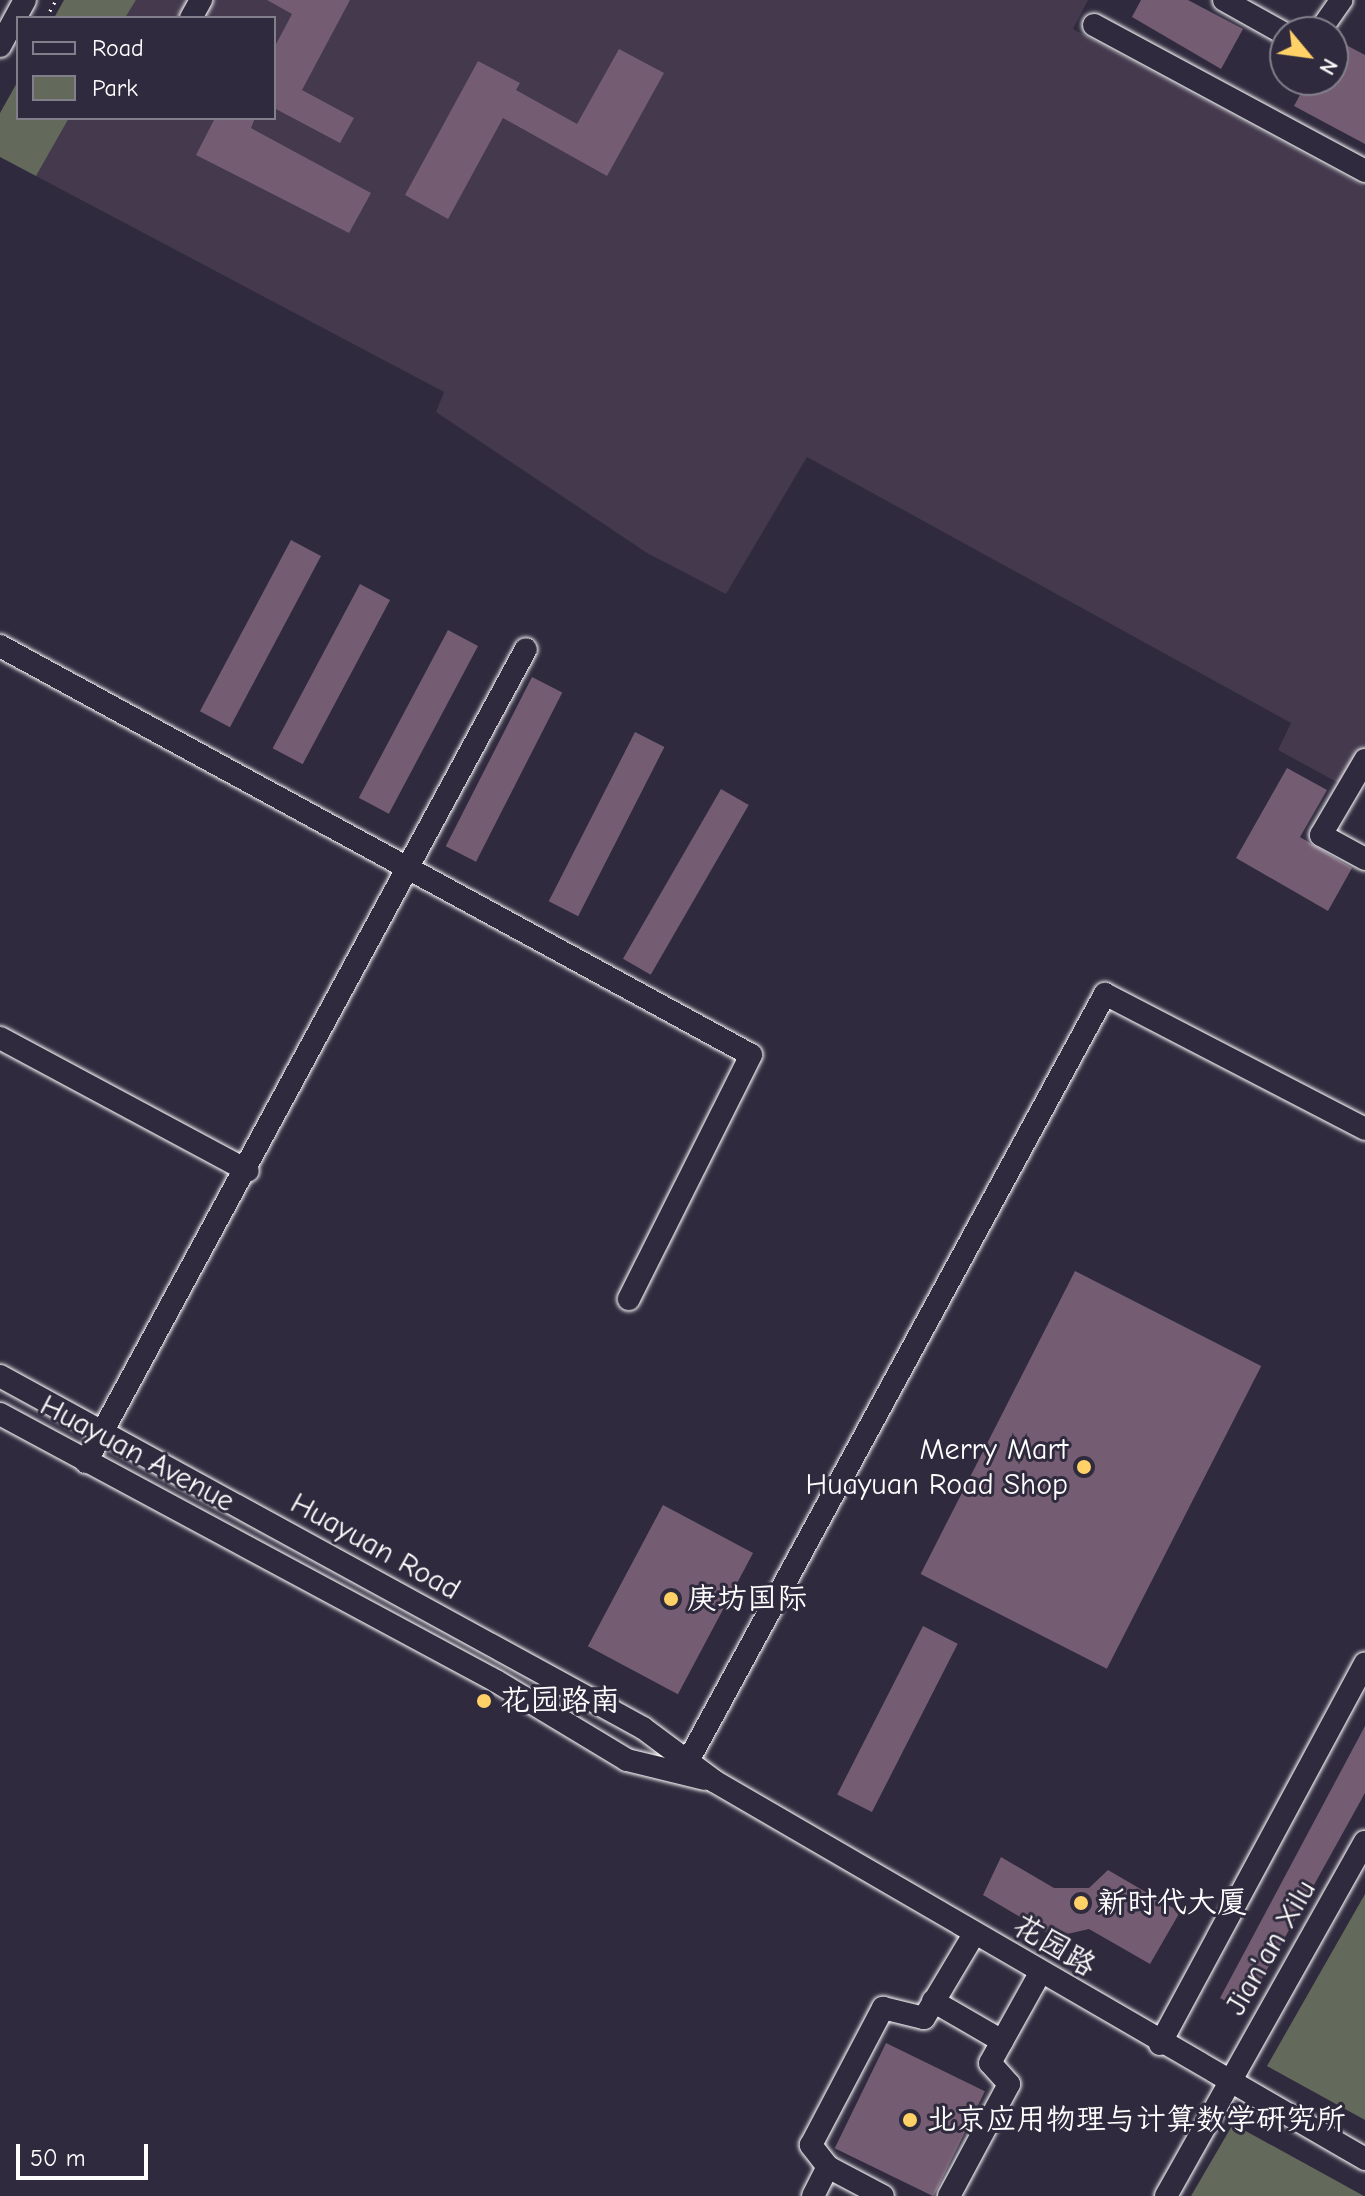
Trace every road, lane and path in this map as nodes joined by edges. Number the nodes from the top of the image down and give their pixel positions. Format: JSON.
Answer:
{"nodes":[{"id":1,"x":1224,"y":0,"type":"edge"},
{"id":2,"x":16,"y":17,"type":"edge"},
{"id":3,"x":1094,"y":25,"type":"dead end"},
{"id":4,"x":1269,"y":25,"type":"edge"},
{"id":5,"x":0,"y":46,"type":"edge"},
{"id":6,"x":1365,"y":171,"type":"edge"},
{"id":7,"x":0,"y":646,"type":"edge"},
{"id":8,"x":526,"y":649,"type":"dead end"},
{"id":9,"x":1365,"y":760,"type":"edge"},
{"id":10,"x":1365,"y":859,"type":"edge"},
{"id":11,"x":410,"y":868,"type":"junction"},
{"id":12,"x":0,"y":1038,"type":"edge"},
{"id":13,"x":1365,"y":1129,"type":"edge"},
{"id":14,"x":248,"y":1171,"type":"junction"},
{"id":15,"x":629,"y":1299,"type":"dead end"},
{"id":16,"x":0,"y":1376,"type":"edge"},
{"id":17,"x":0,"y":1414,"type":"edge"},
{"id":18,"x":103,"y":1432,"type":"junction"},
{"id":19,"x":86,"y":1462,"type":"junction"},
{"id":20,"x":1365,"y":1664,"type":"edge"},
{"id":21,"x":688,"y":1761,"type":"junction"},
{"id":22,"x":714,"y":1781,"type":"junction"},
{"id":23,"x":1365,"y":1842,"type":"edge"},
{"id":24,"x":974,"y":1934,"type":"junction"},
{"id":25,"x":1040,"y":1973,"type":"junction"},
{"id":26,"x":933,"y":2001,"type":"junction"},
{"id":27,"x":1002,"y":2041,"type":"junction"},
{"id":28,"x":1160,"y":2044,"type":"junction"},
{"id":29,"x":1228,"y":2082,"type":"junction"},
{"id":30,"x":1365,"y":2159,"type":"edge"},
{"id":31,"x":828,"y":2167,"type":"junction"},
{"id":32,"x":813,"y":2196,"type":"edge"},
{"id":33,"x":883,"y":2196,"type":"edge"},
{"id":34,"x":949,"y":2196,"type":"edge"},
{"id":35,"x":1166,"y":2196,"type":"edge"}],
"edges":[{"from":1,"to":4,"type":"street"},
{"from":2,"to":5,"type":"street"},
{"from":3,"to":6,"type":"street"},
{"from":7,"to":11,"type":"street"},
{"from":8,"to":11,"type":"street"},
{"from":9,"to":10,"type":"street"},
{"from":11,"to":14,"type":"street"},
{"from":11,"to":15,"type":"street"},
{"from":12,"to":14,"type":"street"},
{"from":13,"to":21,"type":"street"},
{"from":14,"to":18,"type":"street"},
{"from":16,"to":18,"type":"street","name":"Huayuan Road"},
{"from":17,"to":19,"type":"street","name":"Huayuan Avenue"},
{"from":18,"to":19,"type":"street"},
{"from":18,"to":21,"type":"street","name":"Huayuan Road"},
{"from":19,"to":22,"type":"street","name":"Huayuan Avenue"},
{"from":20,"to":28,"type":"street"},
{"from":21,"to":22,"type":"street","name":"Huayuan Road"},
{"from":22,"to":24,"type":"street","name":"花园路"},
{"from":23,"to":29,"type":"street","name":"Jian'an Xilu"},
{"from":24,"to":25,"type":"street","name":"花园路"},
{"from":24,"to":26,"type":"street"},
{"from":25,"to":27,"type":"street"},
{"from":25,"to":28,"type":"street","name":"花园路"},
{"from":26,"to":27,"type":"street"},
{"from":26,"to":31,"type":"street"},
{"from":27,"to":34,"type":"street"},
{"from":28,"to":29,"type":"street","name":"花园路"},
{"from":29,"to":30,"type":"street","name":"花园路"},
{"from":29,"to":35,"type":"street","name":"Jian'an Xilu"},
{"from":31,"to":32,"type":"street"},
{"from":31,"to":33,"type":"street"}]}
